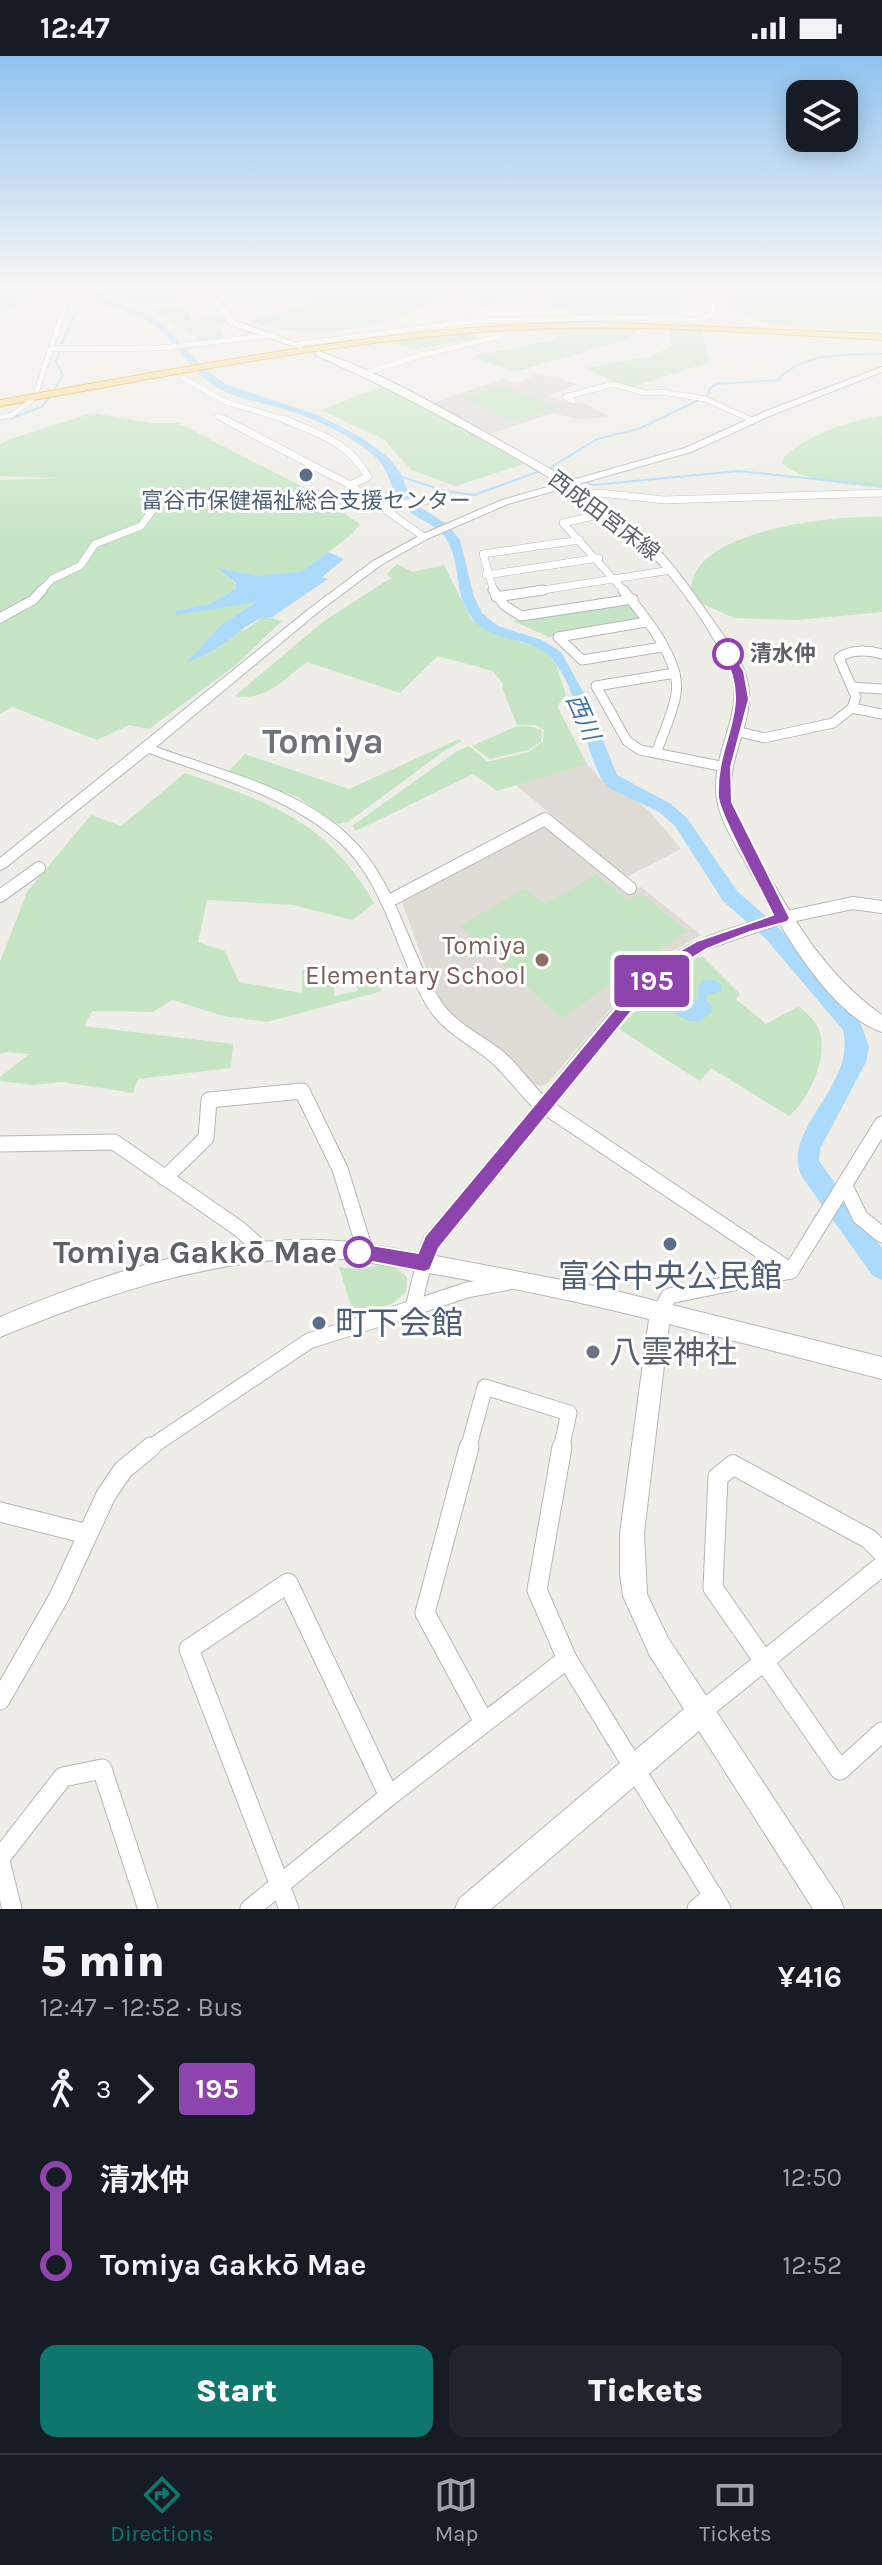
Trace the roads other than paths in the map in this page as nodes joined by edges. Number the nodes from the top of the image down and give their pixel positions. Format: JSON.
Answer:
{"nodes":[{"id":1,"x":42,"y":374,"type":"edge"},
{"id":2,"x":174,"y":374,"type":"edge"},
{"id":3,"x":186,"y":374,"type":"edge"},
{"id":4,"x":369,"y":374,"type":"edge"},
{"id":5,"x":868,"y":374,"type":"edge"},
{"id":6,"x":37,"y":390,"type":"dead end"},
{"id":7,"x":32,"y":400,"type":"dead end"},
{"id":8,"x":0,"y":401,"type":"edge"},
{"id":9,"x":573,"y":401,"type":"dead end"},
{"id":10,"x":217,"y":416,"type":"dead end"},
{"id":11,"x":0,"y":417,"type":"edge"},
{"id":12,"x":752,"y":420,"type":"junction"},
{"id":13,"x":350,"y":485,"type":"junction"},
{"id":14,"x":576,"y":485,"type":"junction"},
{"id":15,"x":882,"y":493,"type":"edge"},
{"id":16,"x":425,"y":501,"type":"dead end"},
{"id":17,"x":383,"y":505,"type":"junction"},
{"id":18,"x":154,"y":508,"type":"dead end"},
{"id":19,"x":607,"y":513,"type":"junction"},
{"id":20,"x":427,"y":535,"type":"junction"},
{"id":21,"x":580,"y":540,"type":"junction"},
{"id":22,"x":599,"y":558,"type":"junction"},
{"id":23,"x":671,"y":570,"type":"junction"},
{"id":24,"x":486,"y":575,"type":"junction"},
{"id":25,"x":618,"y":579,"type":"junction"},
{"id":26,"x":496,"y":597,"type":"junction"},
{"id":27,"x":633,"y":599,"type":"junction"},
{"id":28,"x":0,"y":618,"type":"edge"},
{"id":29,"x":646,"y":622,"type":"junction"},
{"id":30,"x":662,"y":647,"type":"junction"},
{"id":31,"x":882,"y":654,"type":"edge"},
{"id":32,"x":675,"y":673,"type":"junction"},
{"id":33,"x":852,"y":687,"type":"junction"},
{"id":34,"x":882,"y":689,"type":"edge"},
{"id":35,"x":852,"y":708,"type":"junction"},
{"id":36,"x":882,"y":714,"type":"edge"},
{"id":37,"x":736,"y":731,"type":"junction"},
{"id":38,"x":147,"y":748,"type":"junction"},
{"id":39,"x":656,"y":753,"type":"junction"},
{"id":40,"x":725,"y":767,"type":"junction"},
{"id":41,"x":0,"y":865,"type":"edge"},
{"id":42,"x":39,"y":868,"type":"dead end"},
{"id":43,"x":630,"y":888,"type":"dead end"},
{"id":44,"x":0,"y":896,"type":"edge"},
{"id":45,"x":389,"y":901,"type":"junction"},
{"id":46,"x":882,"y":907,"type":"edge"},
{"id":47,"x":777,"y":919,"type":"junction"},
{"id":48,"x":882,"y":1025,"type":"edge"},
{"id":49,"x":543,"y":1105,"type":"junction"},
{"id":50,"x":882,"y":1124,"type":"edge"},
{"id":51,"x":0,"y":1144,"type":"edge"},
{"id":52,"x":165,"y":1178,"type":"junction"},
{"id":53,"x":842,"y":1190,"type":"junction"},
{"id":54,"x":882,"y":1235,"type":"edge"},
{"id":55,"x":267,"y":1253,"type":"junction"},
{"id":56,"x":366,"y":1253,"type":"junction"},
{"id":57,"x":424,"y":1263,"type":"junction"},
{"id":58,"x":791,"y":1271,"type":"junction"},
{"id":59,"x":528,"y":1279,"type":"junction"},
{"id":60,"x":413,"y":1308,"type":"junction"},
{"id":61,"x":660,"y":1312,"type":"junction"},
{"id":62,"x":0,"y":1327,"type":"edge"},
{"id":63,"x":882,"y":1368,"type":"edge"},
{"id":64,"x":0,"y":1512,"type":"edge"},
{"id":65,"x":87,"y":1534,"type":"junction"},
{"id":66,"x":882,"y":1552,"type":"edge"},
{"id":67,"x":882,"y":1566,"type":"edge"},
{"id":68,"x":567,"y":1659,"type":"junction"},
{"id":69,"x":764,"y":1661,"type":"junction"},
{"id":70,"x":0,"y":1700,"type":"edge"},
{"id":71,"x":701,"y":1712,"type":"junction"},
{"id":72,"x":484,"y":1722,"type":"junction"},
{"id":73,"x":882,"y":1732,"type":"edge"},
{"id":74,"x":634,"y":1767,"type":"junction"},
{"id":75,"x":389,"y":1796,"type":"junction"},
{"id":76,"x":0,"y":1860,"type":"edge"},
{"id":77,"x":280,"y":1884,"type":"junction"},
{"id":78,"x":710,"y":1904,"type":"edge"},
{"id":79,"x":12,"y":1909,"type":"edge"},
{"id":80,"x":148,"y":1909,"type":"edge"},
{"id":81,"x":250,"y":1909,"type":"edge"},
{"id":82,"x":289,"y":1909,"type":"edge"},
{"id":83,"x":469,"y":1909,"type":"edge"},
{"id":84,"x":830,"y":1909,"type":"edge"}],
"edges":[{"from":1,"to":6,"type":"street"},
{"from":2,"to":8,"type":"highway"},
{"from":3,"to":13,"type":"street"},
{"from":4,"to":14,"type":"main road","name":"西成田宮床線"},
{"from":5,"to":12,"type":"street"},
{"from":7,"to":11,"type":"street"},
{"from":9,"to":12,"type":"street"},
{"from":10,"to":13,"type":"street"},
{"from":12,"to":14,"type":"street"},
{"from":13,"to":17,"type":"street"},
{"from":14,"to":15,"type":"street"},
{"from":14,"to":19,"type":"main road","name":"西成田宮床線"},
{"from":14,"to":20,"type":"street"},
{"from":16,"to":17,"type":"street"},
{"from":17,"to":20,"type":"street"},
{"from":18,"to":28,"type":"street"},
{"from":19,"to":21,"type":"street"},
{"from":19,"to":23,"type":"main road","name":"西成田宮床線"},
{"from":20,"to":38,"type":"street"},
{"from":21,"to":22,"type":"street"},
{"from":21,"to":24,"type":"street"},
{"from":22,"to":24,"type":"street"},
{"from":22,"to":25,"type":"street"},
{"from":23,"to":25,"type":"street"},
{"from":23,"to":37,"type":"main road","name":"西成田宮床線"},
{"from":24,"to":26,"type":"street"},
{"from":25,"to":26,"type":"street"},
{"from":25,"to":27,"type":"street"},
{"from":26,"to":27,"type":"street"},
{"from":27,"to":29,"type":"street"},
{"from":29,"to":30,"type":"street"},
{"from":29,"to":30,"type":"street"},
{"from":30,"to":32,"type":"street"},
{"from":31,"to":33,"type":"street"},
{"from":32,"to":39,"type":"street"},
{"from":32,"to":39,"type":"street"},
{"from":33,"to":34,"type":"street"},
{"from":33,"to":35,"type":"street"},
{"from":35,"to":36,"type":"street"},
{"from":35,"to":37,"type":"street"},
{"from":37,"to":40,"type":"main road","name":"西成田宮床線"},
{"from":38,"to":41,"type":"street"},
{"from":38,"to":45,"type":"street"},
{"from":39,"to":40,"type":"street"},
{"from":40,"to":47,"type":"main road","name":"西成田宮床線"},
{"from":42,"to":44,"type":"street"},
{"from":43,"to":45,"type":"street"},
{"from":45,"to":49,"type":"street"},
{"from":46,"to":47,"type":"street"},
{"from":47,"to":48,"type":"main road","name":"西成田宮床線"},
{"from":47,"to":49,"type":"street"},
{"from":49,"to":57,"type":"street"},
{"from":49,"to":58,"type":"street"},
{"from":50,"to":53,"type":"street"},
{"from":51,"to":52,"type":"street"},
{"from":52,"to":55,"type":"street"},
{"from":52,"to":56,"type":"street"},
{"from":53,"to":54,"type":"street"},
{"from":53,"to":58,"type":"street"},
{"from":55,"to":56,"type":"street"},
{"from":55,"to":62,"type":"street"},
{"from":56,"to":57,"type":"street"},
{"from":57,"to":59,"type":"street"},
{"from":57,"to":60,"type":"street"},
{"from":58,"to":61,"type":"street"},
{"from":59,"to":60,"type":"street"},
{"from":59,"to":61,"type":"street"},
{"from":60,"to":65,"type":"street"},
{"from":61,"to":63,"type":"street"},
{"from":61,"to":71,"type":"street"},
{"from":64,"to":65,"type":"street"},
{"from":65,"to":70,"type":"street"},
{"from":66,"to":69,"type":"street"},
{"from":67,"to":69,"type":"street"},
{"from":68,"to":72,"type":"street"},
{"from":68,"to":72,"type":"street"},
{"from":68,"to":74,"type":"street"},
{"from":69,"to":71,"type":"street"},
{"from":69,"to":73,"type":"street"},
{"from":71,"to":74,"type":"street"},
{"from":71,"to":84,"type":"street"},
{"from":72,"to":75,"type":"street"},
{"from":74,"to":78,"type":"street"},
{"from":74,"to":83,"type":"street"},
{"from":75,"to":77,"type":"street"},
{"from":75,"to":77,"type":"street"},
{"from":76,"to":79,"type":"street"},
{"from":76,"to":80,"type":"street"},
{"from":77,"to":81,"type":"street"},
{"from":77,"to":82,"type":"street"}]}
